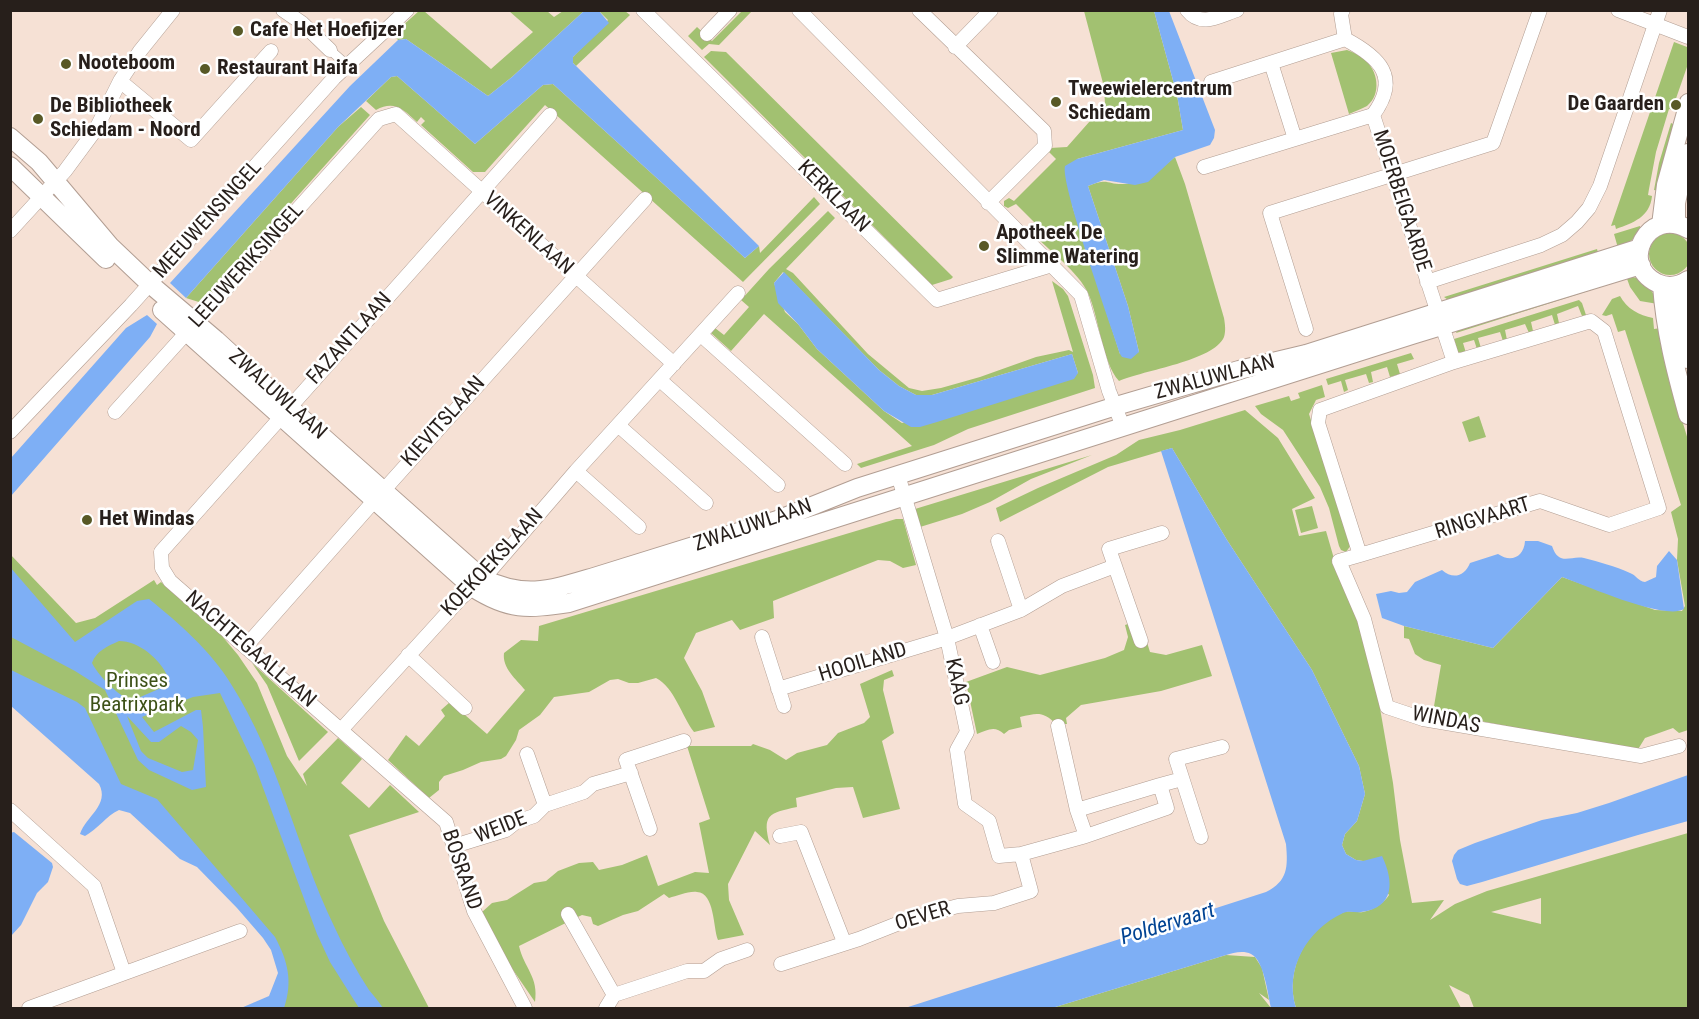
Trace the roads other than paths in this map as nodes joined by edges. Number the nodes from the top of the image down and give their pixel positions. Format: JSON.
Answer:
{"nodes":[{"id":1,"x":173,"y":10,"type":"edge"},
{"id":2,"x":283,"y":10,"type":"edge"},
{"id":3,"x":407,"y":10,"type":"edge"},
{"id":4,"x":643,"y":10,"type":"edge"},
{"id":5,"x":730,"y":10,"type":"edge"},
{"id":6,"x":799,"y":10,"type":"edge"},
{"id":7,"x":919,"y":10,"type":"edge"},
{"id":8,"x":991,"y":10,"type":"edge"},
{"id":9,"x":1187,"y":10,"type":"edge"},
{"id":10,"x":1237,"y":10,"type":"edge"},
{"id":11,"x":1343,"y":10,"type":"edge"},
{"id":12,"x":1540,"y":10,"type":"edge"},
{"id":13,"x":1618,"y":10,"type":"edge"},
{"id":14,"x":1657,"y":17,"type":"edge"},
{"id":15,"x":707,"y":34,"type":"dead end"},
{"id":16,"x":1689,"y":37,"type":"edge"},
{"id":17,"x":1345,"y":39,"type":"junction"},
{"id":18,"x":955,"y":47,"type":"junction"},
{"id":19,"x":330,"y":50,"type":"joint"},
{"id":20,"x":271,"y":51,"type":"dead end"},
{"id":21,"x":1271,"y":63,"type":"junction"},
{"id":22,"x":346,"y":65,"type":"junction"},
{"id":23,"x":120,"y":81,"type":"junction"},
{"id":24,"x":1211,"y":82,"type":"dead end"},
{"id":25,"x":1689,"y":102,"type":"edge"},
{"id":26,"x":550,"y":115,"type":"dead end"},
{"id":27,"x":1373,"y":115,"type":"junction"},
{"id":28,"x":379,"y":119,"type":"joint"},
{"id":29,"x":10,"y":137,"type":"edge"},
{"id":30,"x":1295,"y":139,"type":"junction"},
{"id":31,"x":1689,"y":152,"type":"edge"},
{"id":32,"x":10,"y":166,"type":"edge"},
{"id":33,"x":1204,"y":167,"type":"dead end"},
{"id":34,"x":1392,"y":174,"type":"junction"},
{"id":35,"x":56,"y":180,"type":"junction"},
{"id":36,"x":481,"y":192,"type":"junction"},
{"id":37,"x":41,"y":196,"type":"junction"},
{"id":38,"x":645,"y":199,"type":"dead end"},
{"id":39,"x":988,"y":203,"type":"junction"},
{"id":40,"x":1675,"y":226,"type":"edge"},
{"id":41,"x":10,"y":231,"type":"edge"},
{"id":42,"x":1640,"y":256,"type":"junction"},
{"id":43,"x":1052,"y":265,"type":"junction"},
{"id":44,"x":575,"y":277,"type":"junction"},
{"id":45,"x":1426,"y":282,"type":"junction"},
{"id":46,"x":1677,"y":283,"type":"edge"},
{"id":47,"x":146,"y":288,"type":"junction"},
{"id":48,"x":738,"y":293,"type":"dead end"},
{"id":49,"x":1440,"y":319,"type":"junction"},
{"id":50,"x":191,"y":329,"type":"junction"},
{"id":51,"x":1306,"y":329,"type":"dead end"},
{"id":52,"x":701,"y":335,"type":"junction"},
{"id":53,"x":1689,"y":359,"type":"edge"},
{"id":54,"x":1454,"y":362,"type":"junction"},
{"id":55,"x":674,"y":364,"type":"junction"},
{"id":56,"x":660,"y":380,"type":"junction"},
{"id":57,"x":1116,"y":406,"type":"junction"},
{"id":58,"x":115,"y":412,"type":"dead end"},
{"id":59,"x":284,"y":412,"type":"junction"},
{"id":60,"x":1689,"y":415,"type":"edge"},
{"id":61,"x":619,"y":426,"type":"junction"},
{"id":62,"x":1123,"y":427,"type":"junction"},
{"id":63,"x":10,"y":432,"type":"edge"},
{"id":64,"x":845,"y":464,"type":"dead end"},
{"id":65,"x":576,"y":471,"type":"junction"},
{"id":66,"x":898,"y":475,"type":"junction"},
{"id":67,"x":778,"y":485,"type":"dead end"},
{"id":68,"x":378,"y":495,"type":"junction"},
{"id":69,"x":905,"y":496,"type":"junction"},
{"id":70,"x":706,"y":503,"type":"dead end"},
{"id":71,"x":639,"y":527,"type":"dead end"},
{"id":72,"x":1162,"y":533,"type":"dead end"},
{"id":73,"x":998,"y":541,"type":"dead end"},
{"id":74,"x":1360,"y":555,"type":"junction"},
{"id":75,"x":1115,"y":566,"type":"junction"},
{"id":76,"x":162,"y":568,"type":"joint"},
{"id":77,"x":477,"y":582,"type":"junction"},
{"id":78,"x":1021,"y":610,"type":"junction"},
{"id":79,"x":980,"y":625,"type":"junction"},
{"id":80,"x":762,"y":637,"type":"dead end"},
{"id":81,"x":947,"y":638,"type":"junction"},
{"id":82,"x":1141,"y":641,"type":"dead end"},
{"id":83,"x":246,"y":646,"type":"junction"},
{"id":84,"x":408,"y":656,"type":"junction"},
{"id":85,"x":993,"y":662,"type":"dead end"},
{"id":86,"x":778,"y":689,"type":"junction"},
{"id":87,"x":784,"y":706,"type":"dead end"},
{"id":88,"x":465,"y":708,"type":"dead end"},
{"id":89,"x":1058,"y":726,"type":"dead end"},
{"id":90,"x":341,"y":730,"type":"junction"},
{"id":91,"x":684,"y":741,"type":"dead end"},
{"id":92,"x":1679,"y":746,"type":"dead end"},
{"id":93,"x":1222,"y":747,"type":"dead end"},
{"id":94,"x":527,"y":754,"type":"dead end"},
{"id":95,"x":631,"y":773,"type":"junction"},
{"id":96,"x":1182,"y":779,"type":"junction"},
{"id":97,"x":1160,"y":785,"type":"junction"},
{"id":98,"x":545,"y":805,"type":"junction"},
{"id":99,"x":10,"y":810,"type":"edge"},
{"id":100,"x":1077,"y":810,"type":"junction"},
{"id":101,"x":650,"y":829,"type":"dead end"},
{"id":102,"x":780,"y":836,"type":"dead end"},
{"id":103,"x":1086,"y":836,"type":"junction"},
{"id":104,"x":1201,"y":837,"type":"dead end"},
{"id":105,"x":454,"y":846,"type":"junction"},
{"id":106,"x":1021,"y":854,"type":"junction"},
{"id":107,"x":568,"y":914,"type":"dead end"},
{"id":108,"x":240,"y":931,"type":"dead end"},
{"id":109,"x":844,"y":942,"type":"junction"},
{"id":110,"x":747,"y":950,"type":"dead end"},
{"id":111,"x":781,"y":964,"type":"dead end"},
{"id":112,"x":124,"y":973,"type":"junction"},
{"id":113,"x":614,"y":995,"type":"junction"},
{"id":114,"x":29,"y":1008,"type":"edge"},
{"id":115,"x":525,"y":1008,"type":"edge"},
{"id":116,"x":606,"y":1008,"type":"edge"}],
"edges":[{"from":1,"to":23,"type":"street"},
{"from":2,"to":19,"type":"street"},
{"from":3,"to":22,"type":"street","name":"MEEUWENSINGEL"},
{"from":4,"to":43,"type":"street","name":"KERKLAAN"},
{"from":5,"to":15,"type":"street"},
{"from":6,"to":39,"type":"street"},
{"from":7,"to":18,"type":"street"},
{"from":8,"to":18,"type":"street"},
{"from":9,"to":10,"type":"street"},
{"from":11,"to":17,"type":"street"},
{"from":12,"to":34,"type":"street"},
{"from":13,"to":14,"type":"street"},
{"from":14,"to":16,"type":"street"},
{"from":14,"to":45,"type":"street"},
{"from":17,"to":21,"type":"street"},
{"from":17,"to":27,"type":"street","name":"MOERBEIGAARDE"},
{"from":18,"to":39,"type":"street"},
{"from":19,"to":22,"type":"street"},
{"from":20,"to":23,"type":"street"},
{"from":21,"to":24,"type":"street"},
{"from":21,"to":30,"type":"street"},
{"from":22,"to":47,"type":"street","name":"MEEUWENSINGEL"},
{"from":23,"to":35,"type":"street"},
{"from":25,"to":40,"type":"street"},
{"from":26,"to":36,"type":"street","name":"FAZANTLAAN"},
{"from":27,"to":30,"type":"street"},
{"from":27,"to":34,"type":"street","name":"MOERBEIGAARDE"},
{"from":28,"to":36,"type":"street","name":"VINKENLAAN"},
{"from":28,"to":50,"type":"street","name":"LEEUWERIKSINGEL"},
{"from":29,"to":35,"type":"main road","name":"ZWALUWLAAN"},
{"from":30,"to":33,"type":"street"},
{"from":31,"to":40,"type":"street"},
{"from":32,"to":37,"type":"main road","name":"ZWALUWLAAN"},
{"from":34,"to":45,"type":"street","name":"MOERBEIGAARDE"},
{"from":34,"to":51,"type":"street"},
{"from":35,"to":37,"type":"street"},
{"from":35,"to":47,"type":"main road","name":"ZWALUWLAAN"},
{"from":36,"to":44,"type":"street","name":"VINKENLAAN"},
{"from":36,"to":59,"type":"street","name":"FAZANTLAAN"},
{"from":37,"to":41,"type":"street"},
{"from":37,"to":47,"type":"main road","name":"ZWALUWLAAN"},
{"from":38,"to":44,"type":"street","name":"KIEVITSLAAN"},
{"from":39,"to":43,"type":"street"},
{"from":40,"to":42,"type":"main road"},
{"from":42,"to":46,"type":"main road"},
{"from":42,"to":49,"type":"main road","name":"ZWALUWLAAN"},
{"from":43,"to":57,"type":"street"},
{"from":44,"to":55,"type":"street","name":"VINKENLAAN"},
{"from":44,"to":68,"type":"street","name":"KIEVITSLAAN"},
{"from":45,"to":49,"type":"street","name":"MOERBEIGAARDE"},
{"from":46,"to":53,"type":"main road"},
{"from":46,"to":60,"type":"main road"},
{"from":47,"to":50,"type":"main road","name":"ZWALUWLAAN"},
{"from":47,"to":63,"type":"street","name":"MEEUWENSINGEL"},
{"from":48,"to":52,"type":"street","name":"KOEKOEKSLAAN"},
{"from":49,"to":54,"type":"street"},
{"from":49,"to":57,"type":"main road","name":"ZWALUWLAAN"},
{"from":49,"to":62,"type":"main road","name":"ZWALUWLAAN"},
{"from":50,"to":58,"type":"street","name":"LEEUWERIKSINGEL"},
{"from":50,"to":59,"type":"main road","name":"ZWALUWLAAN"},
{"from":52,"to":55,"type":"street","name":"KOEKOEKSLAAN"},
{"from":52,"to":64,"type":"street"},
{"from":54,"to":74,"type":"street","name":"RINGVAART"},
{"from":54,"to":74,"type":"street","name":"RINGVAART"},
{"from":55,"to":56,"type":"street","name":"KOEKOEKSLAAN"},
{"from":56,"to":61,"type":"street","name":"KOEKOEKSLAAN"},
{"from":56,"to":67,"type":"street"},
{"from":57,"to":62,"type":"street"},
{"from":57,"to":66,"type":"main road","name":"ZWALUWLAAN"},
{"from":59,"to":68,"type":"main road","name":"ZWALUWLAAN"},
{"from":59,"to":76,"type":"street","name":"FAZANTLAAN"},
{"from":61,"to":65,"type":"street","name":"KOEKOEKSLAAN"},
{"from":61,"to":70,"type":"street"},
{"from":62,"to":69,"type":"main road","name":"ZWALUWLAAN"},
{"from":65,"to":71,"type":"street"},
{"from":65,"to":77,"type":"street","name":"KOEKOEKSLAAN"},
{"from":66,"to":69,"type":"street","name":"KAAG"},
{"from":66,"to":77,"type":"main road","name":"ZWALUWLAAN"},
{"from":68,"to":77,"type":"main road","name":"ZWALUWLAAN"},
{"from":68,"to":83,"type":"street","name":"KIEVITSLAAN"},
{"from":69,"to":77,"type":"main road","name":"ZWALUWLAAN"},
{"from":69,"to":81,"type":"street","name":"KAAG"},
{"from":72,"to":75,"type":"street"},
{"from":73,"to":78,"type":"street"},
{"from":74,"to":92,"type":"street","name":"WINDAS"},
{"from":75,"to":78,"type":"street","name":"HOOILAND"},
{"from":75,"to":82,"type":"street"},
{"from":76,"to":83,"type":"street","name":"NACHTEGAALLAAN"},
{"from":77,"to":84,"type":"street","name":"KOEKOEKSLAAN"},
{"from":78,"to":79,"type":"street","name":"HOOILAND"},
{"from":79,"to":81,"type":"street","name":"HOOILAND"},
{"from":79,"to":85,"type":"street"},
{"from":80,"to":86,"type":"street"},
{"from":81,"to":86,"type":"street","name":"HOOILAND"},
{"from":81,"to":106,"type":"street","name":"KAAG"},
{"from":83,"to":90,"type":"street","name":"NACHTEGAALLAAN"},
{"from":84,"to":88,"type":"street"},
{"from":84,"to":90,"type":"street","name":"KOEKOEKSLAAN"},
{"from":86,"to":87,"type":"street"},
{"from":89,"to":100,"type":"street"},
{"from":90,"to":105,"type":"street","name":"BOSRAND"},
{"from":91,"to":95,"type":"street"},
{"from":93,"to":96,"type":"street"},
{"from":94,"to":98,"type":"street","name":"WEIDE"},
{"from":95,"to":98,"type":"street","name":"WEIDE"},
{"from":95,"to":101,"type":"street"},
{"from":96,"to":97,"type":"street"},
{"from":96,"to":104,"type":"street"},
{"from":97,"to":100,"type":"street"},
{"from":97,"to":103,"type":"street"},
{"from":98,"to":105,"type":"street","name":"WEIDE"},
{"from":99,"to":112,"type":"street"},
{"from":100,"to":103,"type":"street"},
{"from":102,"to":109,"type":"street"},
{"from":103,"to":106,"type":"street"},
{"from":105,"to":115,"type":"street","name":"BOSRAND"},
{"from":106,"to":109,"type":"street","name":"OEVER"},
{"from":107,"to":113,"type":"street"},
{"from":108,"to":112,"type":"street"},
{"from":109,"to":111,"type":"street","name":"OEVER"},
{"from":110,"to":113,"type":"street"},
{"from":112,"to":114,"type":"street"},
{"from":113,"to":116,"type":"street"}]}
